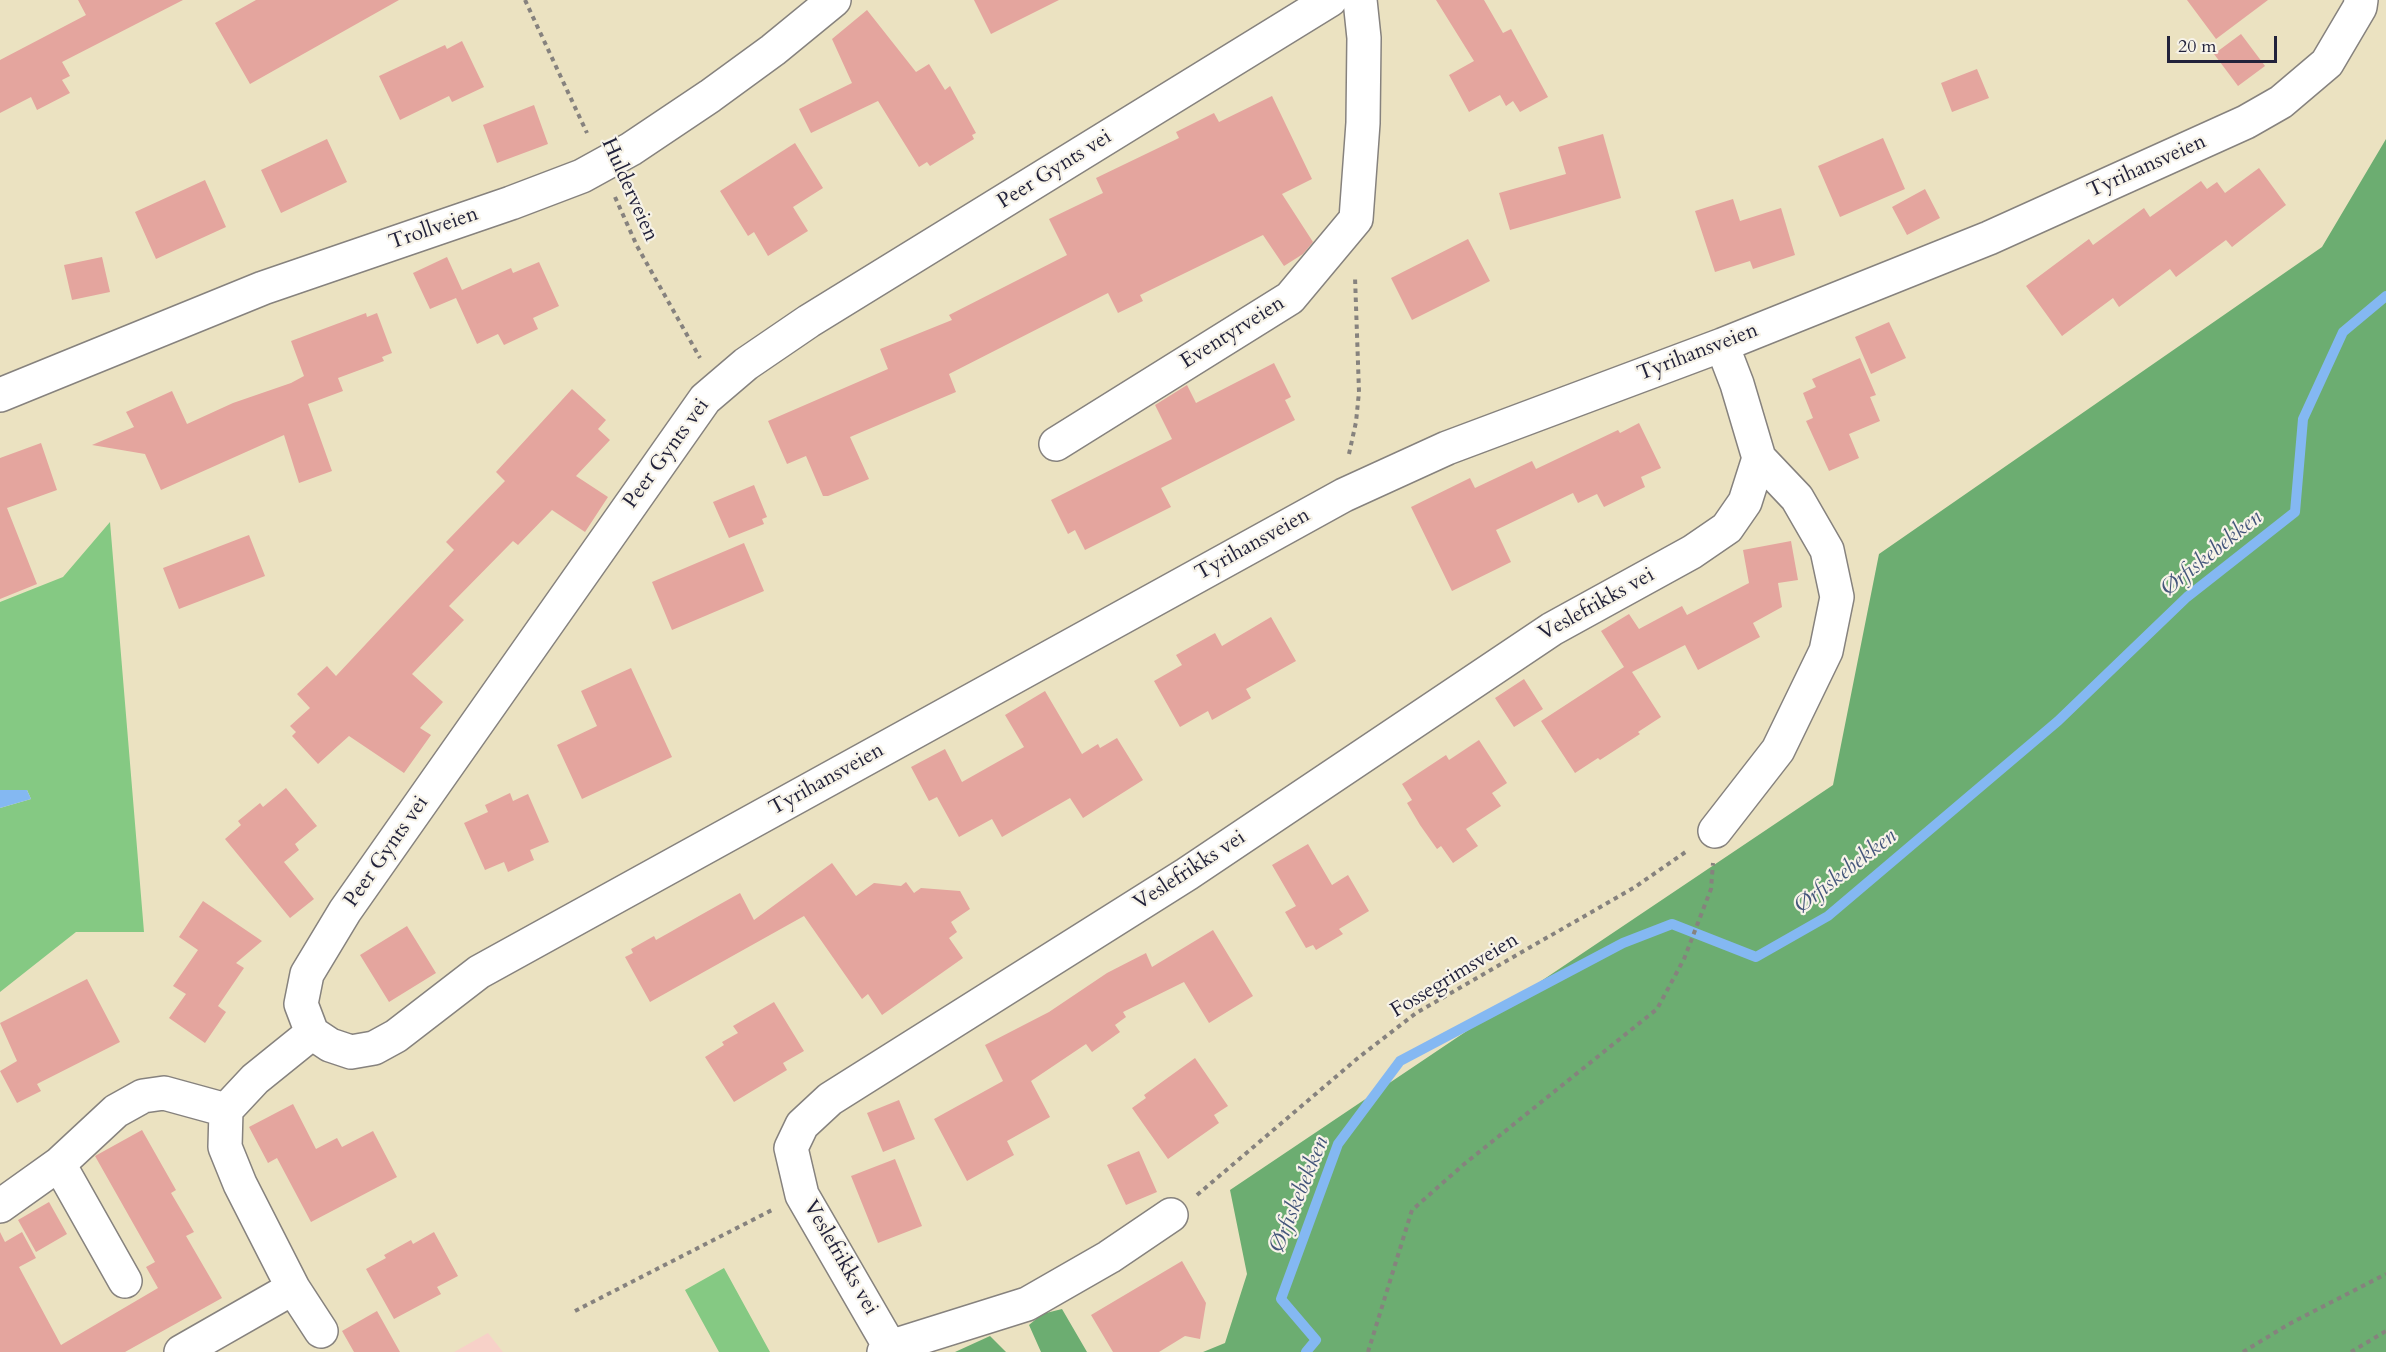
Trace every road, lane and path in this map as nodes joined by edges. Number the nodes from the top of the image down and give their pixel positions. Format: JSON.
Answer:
{"nodes":[{"id":1,"x":525,"y":0,"type":"edge"},
{"id":2,"x":834,"y":0,"type":"edge"},
{"id":3,"x":1330,"y":0,"type":"edge"},
{"id":4,"x":1360,"y":0,"type":"edge"},
{"id":5,"x":2361,"y":0,"type":"edge"},
{"id":6,"x":602,"y":166,"type":"junction"},
{"id":7,"x":1355,"y":274,"type":"dead end"},
{"id":8,"x":1722,"y":345,"type":"junction"},
{"id":9,"x":721,"y":384,"type":"junction"},
{"id":10,"x":0,"y":395,"type":"edge"},
{"id":11,"x":1056,"y":444,"type":"dead end"},
{"id":12,"x":1759,"y":458,"type":"junction"},
{"id":13,"x":1344,"y":495,"type":"junction"},
{"id":14,"x":1715,"y":831,"type":"joint"},
{"id":15,"x":1711,"y":889,"type":"dead end"},
{"id":16,"x":312,"y":1033,"type":"junction"},
{"id":17,"x":225,"y":1110,"type":"junction"},
{"id":18,"x":59,"y":1164,"type":"junction"},
{"id":19,"x":802,"y":1195,"type":"junction"},
{"id":20,"x":0,"y":1206,"type":"edge"},
{"id":21,"x":1171,"y":1215,"type":"joint"},
{"id":22,"x":2386,"y":1274,"type":"edge"},
{"id":23,"x":125,"y":1281,"type":"dead end"},
{"id":24,"x":293,"y":1288,"type":"junction"},
{"id":25,"x":575,"y":1311,"type":"dead end"},
{"id":26,"x":321,"y":1331,"type":"dead end"},
{"id":27,"x":2386,"y":1331,"type":"edge"},
{"id":28,"x":887,"y":1350,"type":"edge"},
{"id":29,"x":182,"y":1352,"type":"edge"},
{"id":30,"x":1368,"y":1352,"type":"edge"},
{"id":31,"x":2243,"y":1352,"type":"edge"},
{"id":32,"x":2351,"y":1352,"type":"edge"}],
"edges":[{"from":1,"to":6,"type":"path","name":"Hulderveien"},
{"from":2,"to":6,"type":"street","name":"Trollveien"},
{"from":3,"to":9,"type":"street","name":"Peer Gynts vei"},
{"from":4,"to":11,"type":"street","name":"Eventyrveien"},
{"from":5,"to":8,"type":"street","name":"Tyrihansveien"},
{"from":6,"to":9,"type":"path","name":"Hulderveien"},
{"from":6,"to":10,"type":"street","name":"Trollveien"},
{"from":7,"to":13,"type":"path"},
{"from":8,"to":12,"type":"street"},
{"from":8,"to":13,"type":"street","name":"Tyrihansveien"},
{"from":9,"to":16,"type":"street","name":"Peer Gynts vei"},
{"from":12,"to":14,"type":"street"},
{"from":12,"to":19,"type":"street","name":"Veslefrikks vei"},
{"from":13,"to":16,"type":"street","name":"Tyrihansveien"},
{"from":14,"to":21,"type":"path","name":"Fossegrimsveien"},
{"from":15,"to":30,"type":"path"},
{"from":16,"to":17,"type":"street"},
{"from":17,"to":18,"type":"street"},
{"from":17,"to":24,"type":"street"},
{"from":18,"to":20,"type":"street"},
{"from":18,"to":23,"type":"street"},
{"from":19,"to":25,"type":"path"},
{"from":19,"to":28,"type":"street","name":"Veslefrikks vei"},
{"from":21,"to":28,"type":"street","name":"Veslefrikks vei"},
{"from":22,"to":31,"type":"path"},
{"from":24,"to":26,"type":"street"},
{"from":24,"to":29,"type":"street"},
{"from":27,"to":32,"type":"path"}]}
